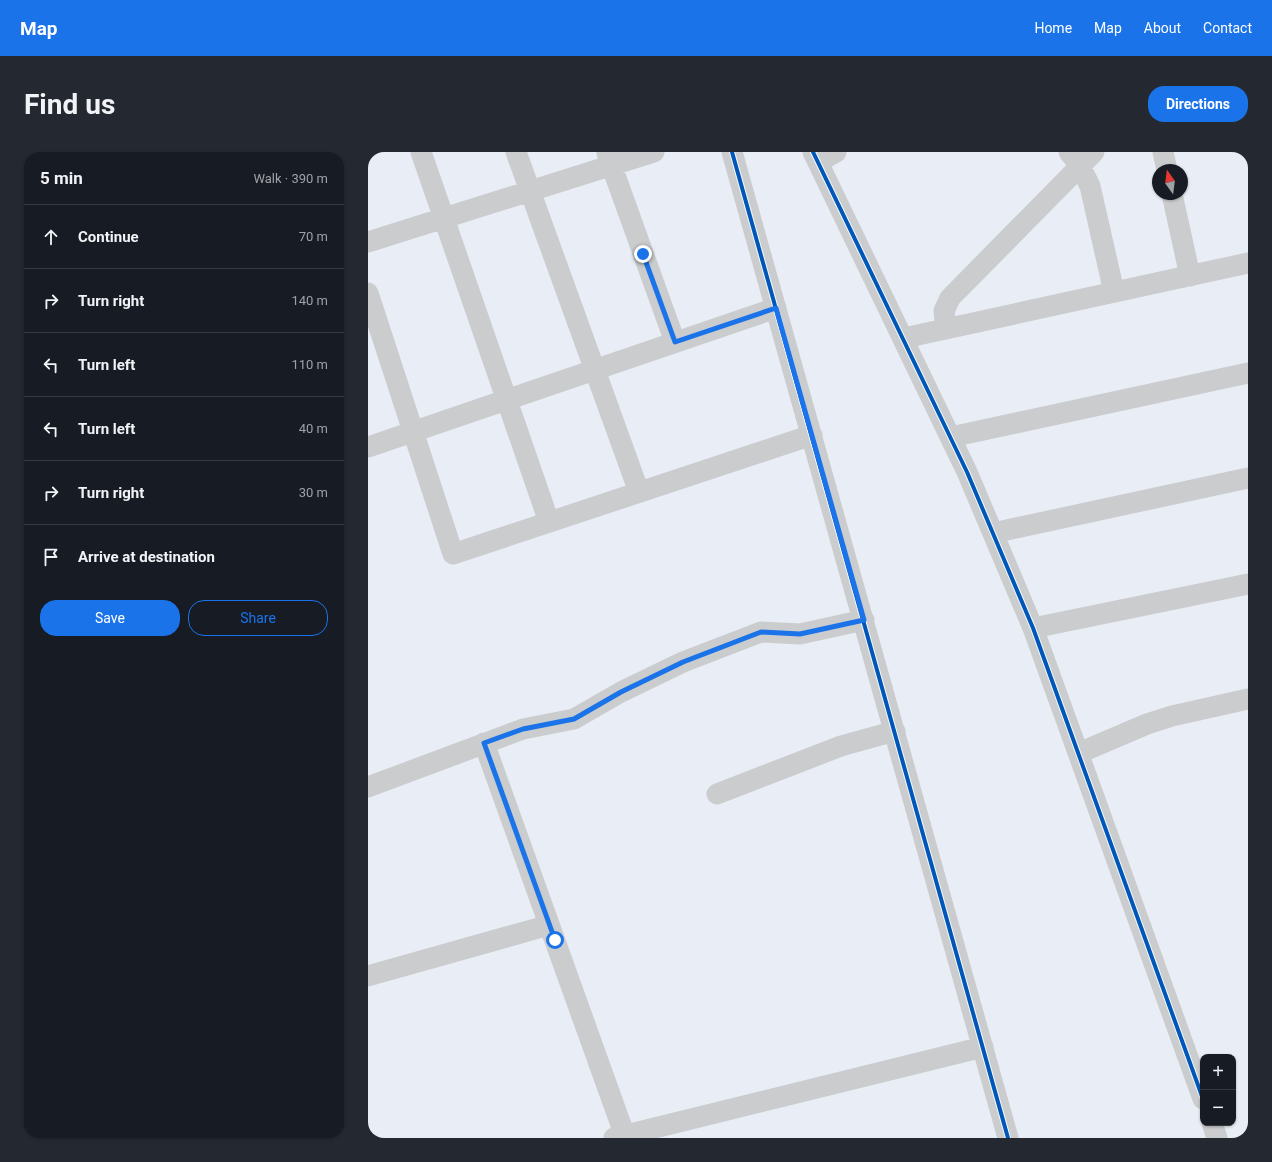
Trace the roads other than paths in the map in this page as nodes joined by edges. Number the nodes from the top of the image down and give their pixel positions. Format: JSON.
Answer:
{"nodes":[{"id":1,"x":421,"y":152,"type":"edge"},
{"id":2,"x":516,"y":152,"type":"edge"},
{"id":3,"x":654,"y":152,"type":"edge"},
{"id":4,"x":732,"y":152,"type":"edge"},
{"id":5,"x":836,"y":152,"type":"edge"},
{"id":6,"x":1163,"y":152,"type":"edge"},
{"id":7,"x":816,"y":157,"type":"edge"},
{"id":8,"x":1081,"y":157,"type":"edge"},
{"id":9,"x":610,"y":159,"type":"edge"},
{"id":10,"x":1166,"y":164,"type":"edge"},
{"id":11,"x":530,"y":191,"type":"junction"},
{"id":12,"x":1173,"y":200,"type":"edge"},
{"id":13,"x":444,"y":218,"type":"junction"},
{"id":14,"x":368,"y":242,"type":"edge"},
{"id":15,"x":1248,"y":263,"type":"edge"},
{"id":16,"x":1190,"y":276,"type":"junction"},
{"id":17,"x":1114,"y":292,"type":"junction"},
{"id":18,"x":368,"y":293,"type":"edge"},
{"id":19,"x":776,"y":308,"type":"junction"},
{"id":20,"x":946,"y":329,"type":"junction"},
{"id":21,"x":904,"y":338,"type":"junction"},
{"id":22,"x":675,"y":342,"type":"junction"},
{"id":23,"x":595,"y":369,"type":"junction"},
{"id":24,"x":1248,"y":373,"type":"edge"},
{"id":25,"x":507,"y":400,"type":"junction"},
{"id":26,"x":413,"y":432,"type":"junction"},
{"id":27,"x":812,"y":435,"type":"junction"},
{"id":28,"x":951,"y":437,"type":"junction"},
{"id":29,"x":368,"y":447,"type":"edge"},
{"id":30,"x":1248,"y":478,"type":"edge"},
{"id":31,"x":640,"y":492,"type":"junction"},
{"id":32,"x":549,"y":522,"type":"junction"},
{"id":33,"x":992,"y":532,"type":"junction"},
{"id":34,"x":1248,"y":584,"type":"edge"},
{"id":35,"x":864,"y":620,"type":"junction"},
{"id":36,"x":1033,"y":628,"type":"junction"},
{"id":37,"x":1248,"y":699,"type":"edge"},
{"id":38,"x":895,"y":731,"type":"junction"},
{"id":39,"x":484,"y":743,"type":"junction"},
{"id":40,"x":1079,"y":753,"type":"junction"},
{"id":41,"x":368,"y":787,"type":"edge"},
{"id":42,"x":718,"y":794,"type":"dead end"},
{"id":43,"x":549,"y":925,"type":"junction"},
{"id":44,"x":368,"y":976,"type":"edge"},
{"id":45,"x":983,"y":1047,"type":"junction"},
{"id":46,"x":1200,"y":1091,"type":"edge"},
{"id":47,"x":1213,"y":1126,"type":"edge"},
{"id":48,"x":685,"y":1130,"type":"edge"},
{"id":49,"x":619,"y":1137,"type":"edge"},
{"id":50,"x":1008,"y":1138,"type":"edge"},
{"id":51,"x":1217,"y":1138,"type":"edge"}],
"edges":[{"from":1,"to":13,"type":"street"},
{"from":2,"to":11,"type":"street"},
{"from":3,"to":9,"type":"street"},
{"from":4,"to":19,"type":"street"},
{"from":5,"to":7,"type":"street"},
{"from":6,"to":10,"type":"street"},
{"from":7,"to":21,"type":"street"},
{"from":8,"to":17,"type":"street"},
{"from":8,"to":20,"type":"street"},
{"from":9,"to":11,"type":"street"},
{"from":9,"to":22,"type":"street"},
{"from":11,"to":13,"type":"street"},
{"from":11,"to":23,"type":"street"},
{"from":12,"to":16,"type":"street"},
{"from":13,"to":14,"type":"street"},
{"from":13,"to":25,"type":"street"},
{"from":15,"to":16,"type":"street"},
{"from":16,"to":17,"type":"street"},
{"from":17,"to":20,"type":"street"},
{"from":18,"to":26,"type":"street"},
{"from":19,"to":22,"type":"street"},
{"from":19,"to":27,"type":"street"},
{"from":20,"to":21,"type":"street"},
{"from":21,"to":28,"type":"street"},
{"from":22,"to":23,"type":"street"},
{"from":23,"to":25,"type":"street"},
{"from":23,"to":31,"type":"street"},
{"from":24,"to":28,"type":"street"},
{"from":25,"to":26,"type":"street"},
{"from":25,"to":32,"type":"street"},
{"from":26,"to":29,"type":"street"},
{"from":26,"to":32,"type":"street"},
{"from":27,"to":31,"type":"street"},
{"from":27,"to":35,"type":"street"},
{"from":28,"to":33,"type":"street"},
{"from":30,"to":33,"type":"street"},
{"from":31,"to":32,"type":"street"},
{"from":33,"to":36,"type":"street"},
{"from":34,"to":36,"type":"street"},
{"from":35,"to":38,"type":"street"},
{"from":35,"to":39,"type":"street"},
{"from":36,"to":40,"type":"street"},
{"from":37,"to":40,"type":"street"},
{"from":38,"to":42,"type":"street"},
{"from":38,"to":45,"type":"street"},
{"from":39,"to":41,"type":"street"},
{"from":39,"to":43,"type":"street"},
{"from":40,"to":46,"type":"street"},
{"from":43,"to":44,"type":"street"},
{"from":43,"to":49,"type":"street"},
{"from":45,"to":48,"type":"street"},
{"from":45,"to":50,"type":"street"},
{"from":47,"to":51,"type":"street"},
{"from":48,"to":49,"type":"street"}]}
